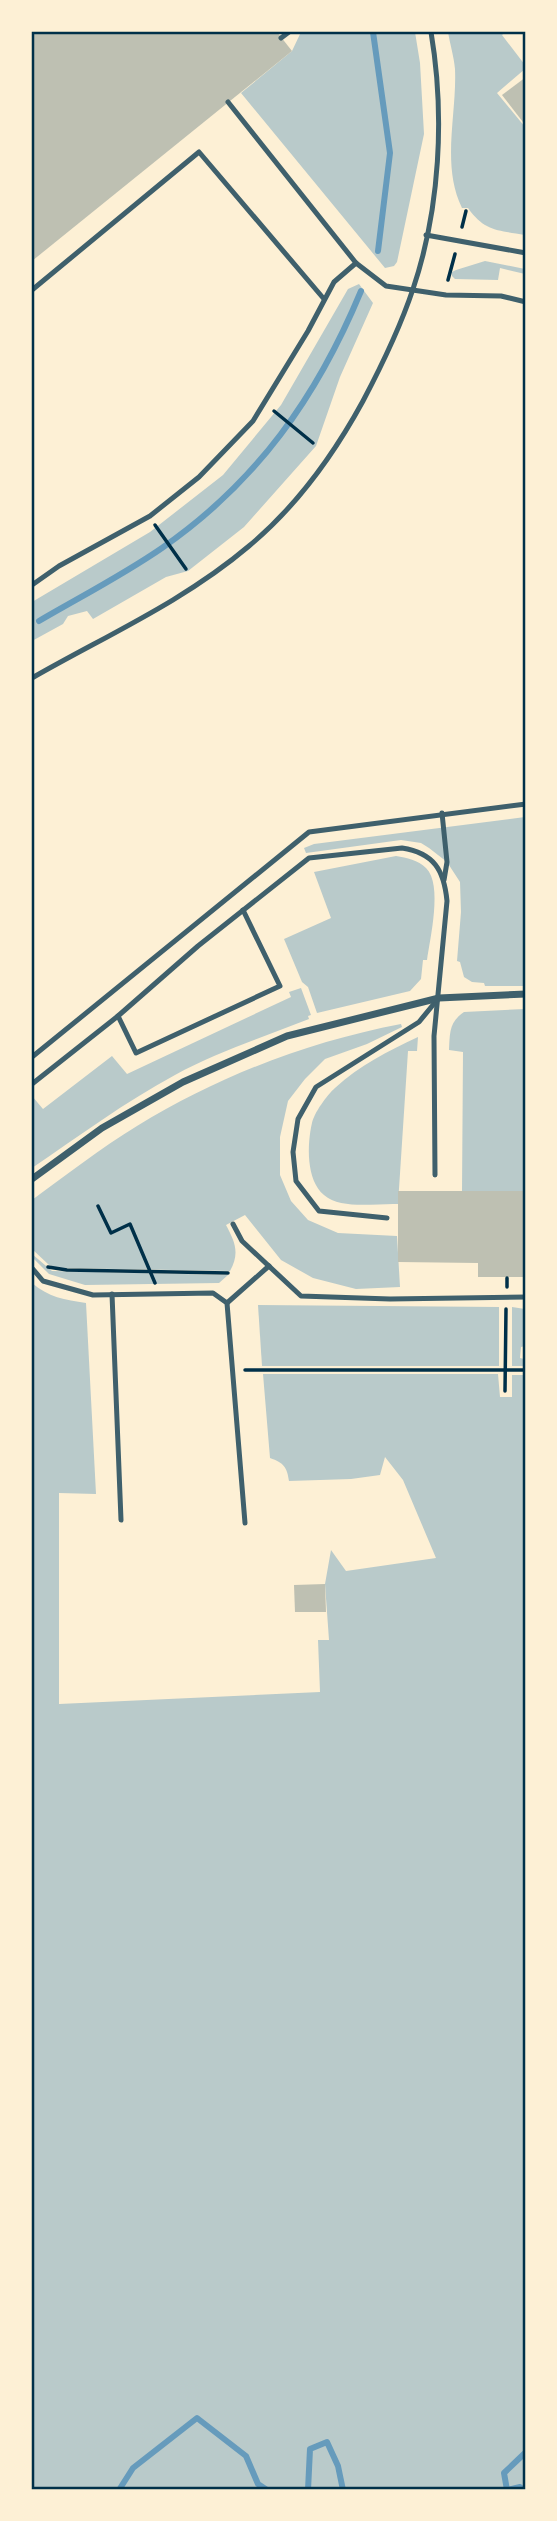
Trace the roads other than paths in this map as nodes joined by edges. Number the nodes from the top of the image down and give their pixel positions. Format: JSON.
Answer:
{"nodes":[{"id":1,"x":289,"y":32,"type":"edge"},
{"id":2,"x":431,"y":32,"type":"edge"},
{"id":3,"x":281,"y":38,"type":"dead end"},
{"id":4,"x":228,"y":102,"type":"dead end"},
{"id":5,"x":426,"y":235,"type":"junction"},
{"id":6,"x":526,"y":253,"type":"edge"},
{"id":7,"x":356,"y":263,"type":"junction"},
{"id":8,"x":32,"y":290,"type":"edge"},
{"id":9,"x":412,"y":290,"type":"junction"},
{"id":10,"x":324,"y":299,"type":"junction"},
{"id":11,"x":526,"y":302,"type":"edge"},
{"id":12,"x":32,"y":585,"type":"edge"},
{"id":13,"x":32,"y":678,"type":"edge"},
{"id":14,"x":526,"y":804,"type":"edge"},
{"id":15,"x":442,"y":814,"type":"junction"},
{"id":16,"x":444,"y":882,"type":"junction"},
{"id":17,"x":243,"y":910,"type":"junction"},
{"id":18,"x":526,"y":994,"type":"edge"},
{"id":19,"x":439,"y":998,"type":"junction"},
{"id":20,"x":118,"y":1016,"type":"junction"},
{"id":21,"x":32,"y":1057,"type":"edge"},
{"id":22,"x":32,"y":1084,"type":"edge"},
{"id":23,"x":435,"y":1175,"type":"dead end"},
{"id":24,"x":32,"y":1179,"type":"edge"},
{"id":25,"x":387,"y":1218,"type":"dead end"},
{"id":26,"x":233,"y":1224,"type":"dead end"},
{"id":27,"x":269,"y":1266,"type":"junction"},
{"id":28,"x":32,"y":1268,"type":"edge"},
{"id":29,"x":112,"y":1294,"type":"junction"},
{"id":30,"x":526,"y":1297,"type":"edge"},
{"id":31,"x":227,"y":1303,"type":"junction"},
{"id":32,"x":121,"y":1520,"type":"dead end"},
{"id":33,"x":245,"y":1523,"type":"dead end"}],
"edges":[{"from":1,"to":3,"type":"lane"},
{"from":2,"to":5,"type":"lane"},
{"from":4,"to":7,"type":"lane"},
{"from":5,"to":6,"type":"lane"},
{"from":5,"to":9,"type":"lane"},
{"from":7,"to":9,"type":"lane"},
{"from":7,"to":10,"type":"lane"},
{"from":8,"to":10,"type":"lane"},
{"from":9,"to":11,"type":"lane"},
{"from":9,"to":13,"type":"lane"},
{"from":10,"to":12,"type":"lane"},
{"from":14,"to":15,"type":"lane"},
{"from":15,"to":16,"type":"lane"},
{"from":15,"to":21,"type":"lane"},
{"from":16,"to":17,"type":"lane"},
{"from":16,"to":19,"type":"lane"},
{"from":17,"to":20,"type":"lane"},
{"from":17,"to":20,"type":"lane"},
{"from":18,"to":19,"type":"street"},
{"from":19,"to":23,"type":"lane"},
{"from":19,"to":24,"type":"street"},
{"from":19,"to":25,"type":"lane"},
{"from":20,"to":22,"type":"lane"},
{"from":26,"to":27,"type":"lane"},
{"from":27,"to":30,"type":"lane"},
{"from":27,"to":31,"type":"lane"},
{"from":28,"to":29,"type":"lane"},
{"from":29,"to":31,"type":"lane"},
{"from":29,"to":32,"type":"lane"},
{"from":31,"to":33,"type":"lane"}]}
